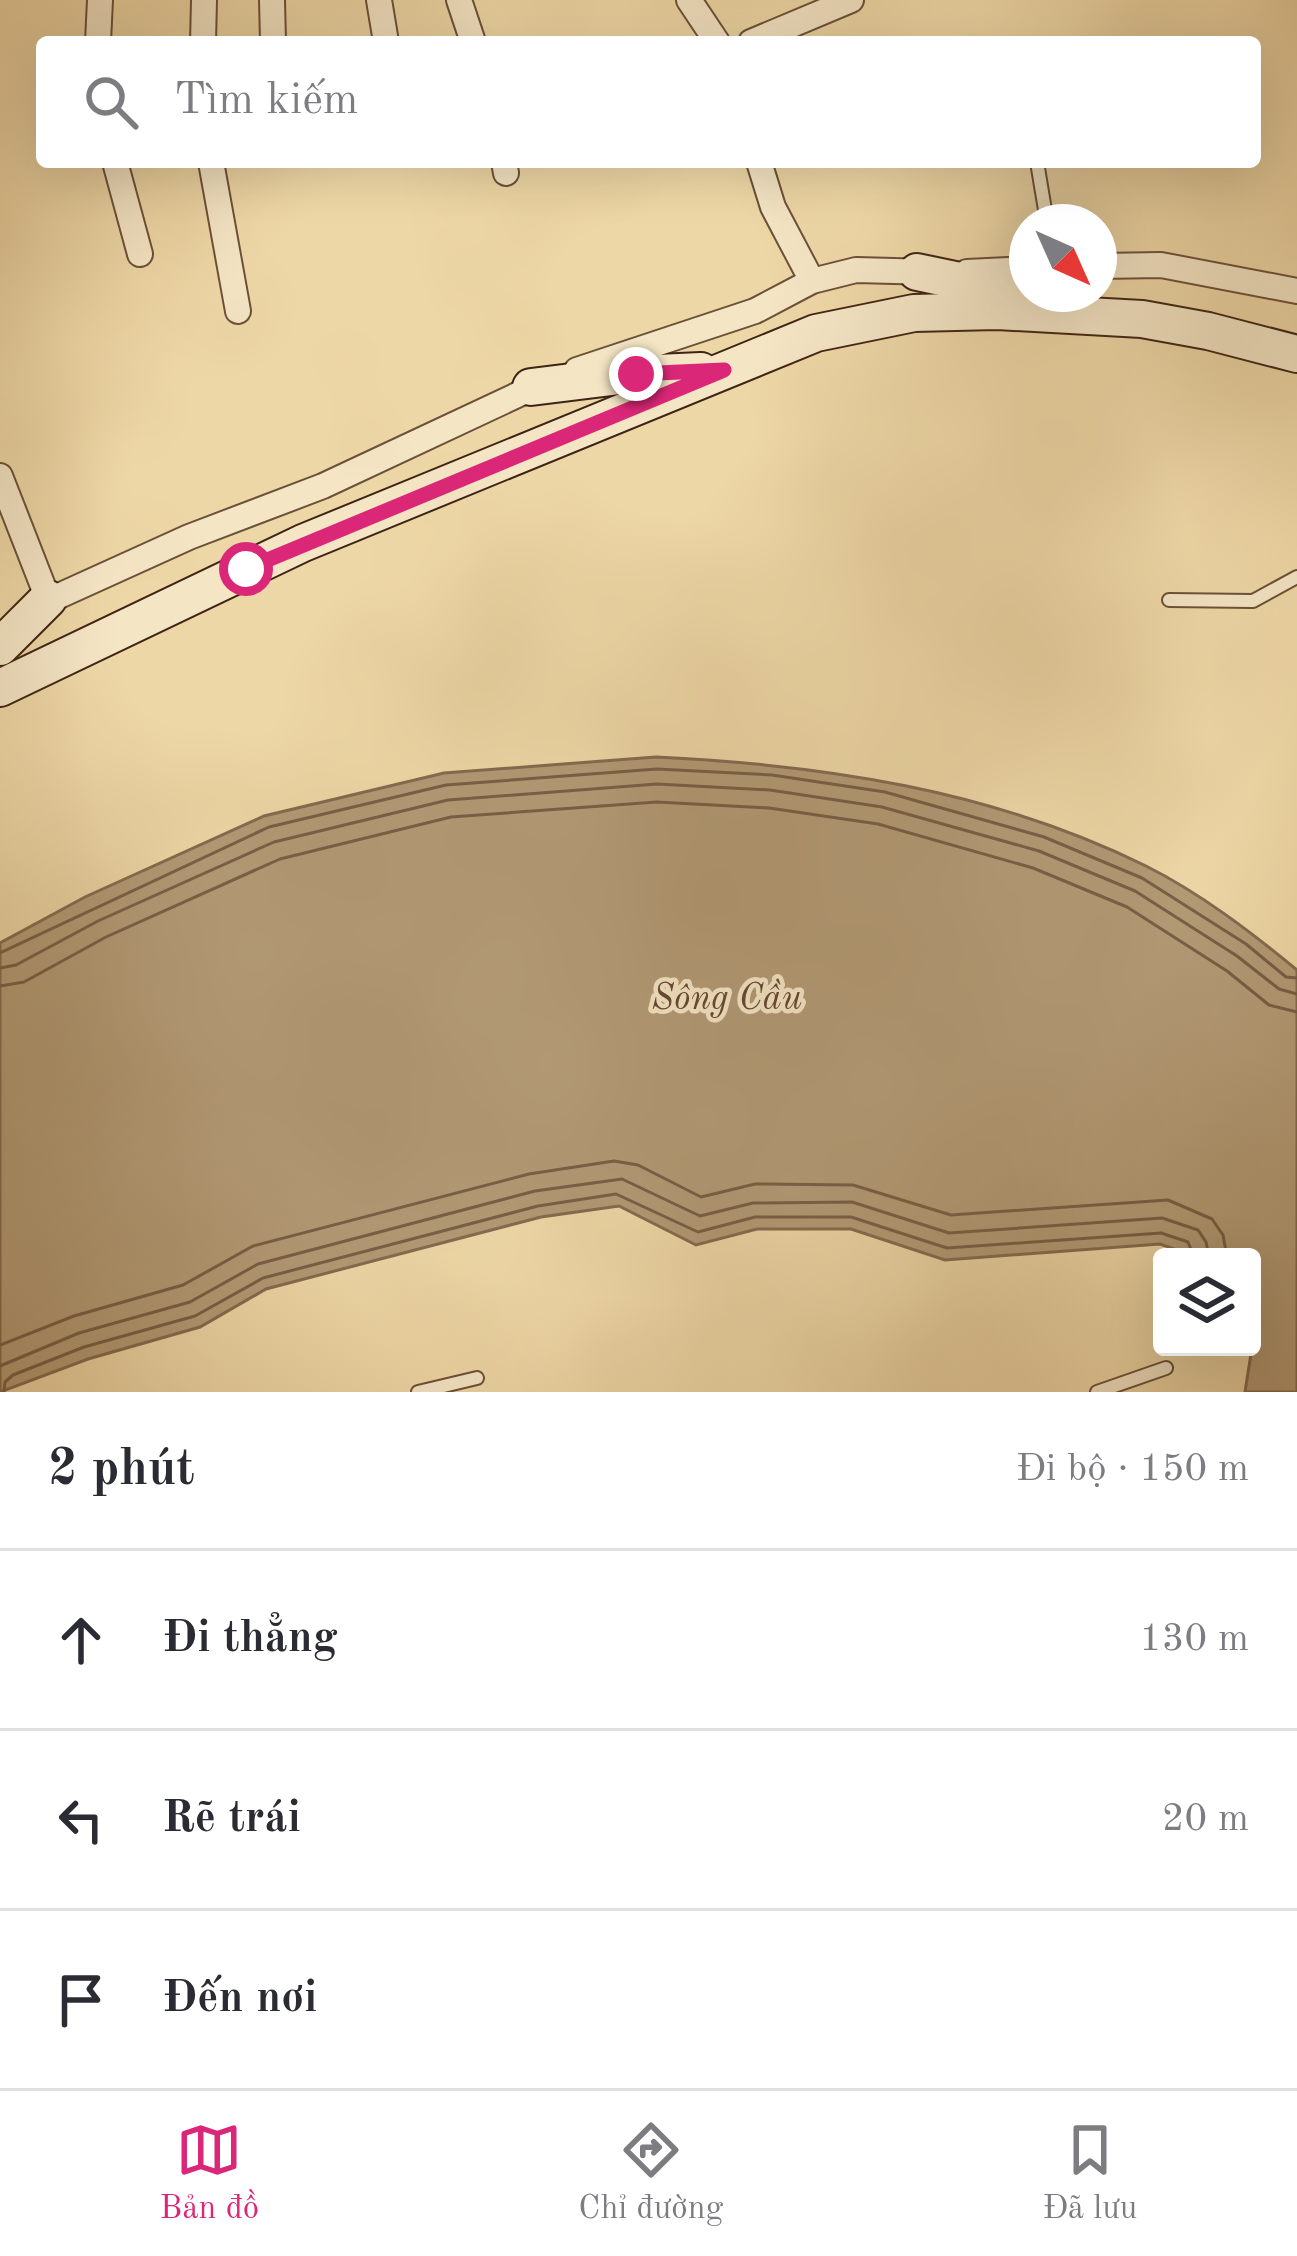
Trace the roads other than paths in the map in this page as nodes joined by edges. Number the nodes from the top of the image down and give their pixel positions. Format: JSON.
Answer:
{"nodes":[{"id":1,"x":100,"y":0,"type":"edge"},
{"id":2,"x":204,"y":0,"type":"edge"},
{"id":3,"x":272,"y":0,"type":"edge"},
{"id":4,"x":379,"y":0,"type":"edge"},
{"id":5,"x":459,"y":0,"type":"edge"},
{"id":6,"x":689,"y":0,"type":"edge"},
{"id":7,"x":851,"y":0,"type":"edge"},
{"id":8,"x":98,"y":36,"type":"edge"},
{"id":9,"x":203,"y":36,"type":"edge"},
{"id":10,"x":273,"y":36,"type":"edge"},
{"id":11,"x":385,"y":36,"type":"edge"},
{"id":12,"x":471,"y":36,"type":"edge"},
{"id":13,"x":713,"y":36,"type":"edge"},
{"id":14,"x":765,"y":36,"type":"edge"},
{"id":15,"x":117,"y":168,"type":"edge"},
{"id":16,"x":212,"y":168,"type":"edge"},
{"id":17,"x":761,"y":168,"type":"edge"},
{"id":18,"x":1038,"y":168,"type":"edge"},
{"id":19,"x":1044,"y":204,"type":"edge"},
{"id":20,"x":140,"y":254,"type":"dead end"},
{"id":21,"x":1117,"y":266,"type":"edge"},
{"id":22,"x":1009,"y":269,"type":"edge"},
{"id":23,"x":917,"y":272,"type":"junction"},
{"id":24,"x":812,"y":281,"type":"junction"},
{"id":25,"x":1297,"y":291,"type":"edge"},
{"id":26,"x":238,"y":311,"type":"dead end"},
{"id":27,"x":1142,"y":320,"type":"junction"},
{"id":28,"x":1297,"y":354,"type":"edge"},
{"id":29,"x":724,"y":370,"type":"junction"},
{"id":30,"x":531,"y":387,"type":"junction"},
{"id":31,"x":0,"y":476,"type":"edge"},
{"id":32,"x":1297,"y":578,"type":"edge"},
{"id":33,"x":49,"y":599,"type":"junction"},
{"id":34,"x":1169,"y":600,"type":"dead end"},
{"id":35,"x":0,"y":626,"type":"edge"},
{"id":36,"x":0,"y":647,"type":"edge"},
{"id":37,"x":0,"y":688,"type":"edge"},
{"id":38,"x":1166,"y":1368,"type":"dead end"},
{"id":39,"x":477,"y":1378,"type":"dead end"},
{"id":40,"x":418,"y":1392,"type":"edge"},
{"id":41,"x":1097,"y":1392,"type":"edge"}],
"edges":[{"from":1,"to":8,"type":"street"},
{"from":2,"to":9,"type":"street"},
{"from":3,"to":10,"type":"street"},
{"from":4,"to":11,"type":"street"},
{"from":5,"to":12,"type":"street"},
{"from":6,"to":13,"type":"street"},
{"from":7,"to":14,"type":"street"},
{"from":15,"to":20,"type":"street"},
{"from":16,"to":26,"type":"street"},
{"from":17,"to":24,"type":"street"},
{"from":18,"to":19,"type":"lane"},
{"from":21,"to":25,"type":"street"},
{"from":22,"to":23,"type":"street"},
{"from":23,"to":24,"type":"street"},
{"from":23,"to":27,"type":"main road"},
{"from":24,"to":30,"type":"street"},
{"from":27,"to":28,"type":"main road"},
{"from":27,"to":29,"type":"main road"},
{"from":29,"to":30,"type":"main road"},
{"from":29,"to":37,"type":"main road"},
{"from":30,"to":33,"type":"street"},
{"from":31,"to":33,"type":"street"},
{"from":32,"to":34,"type":"lane"},
{"from":33,"to":35,"type":"street"},
{"from":33,"to":36,"type":"main road"},
{"from":38,"to":41,"type":"lane"},
{"from":39,"to":40,"type":"lane"}]}
